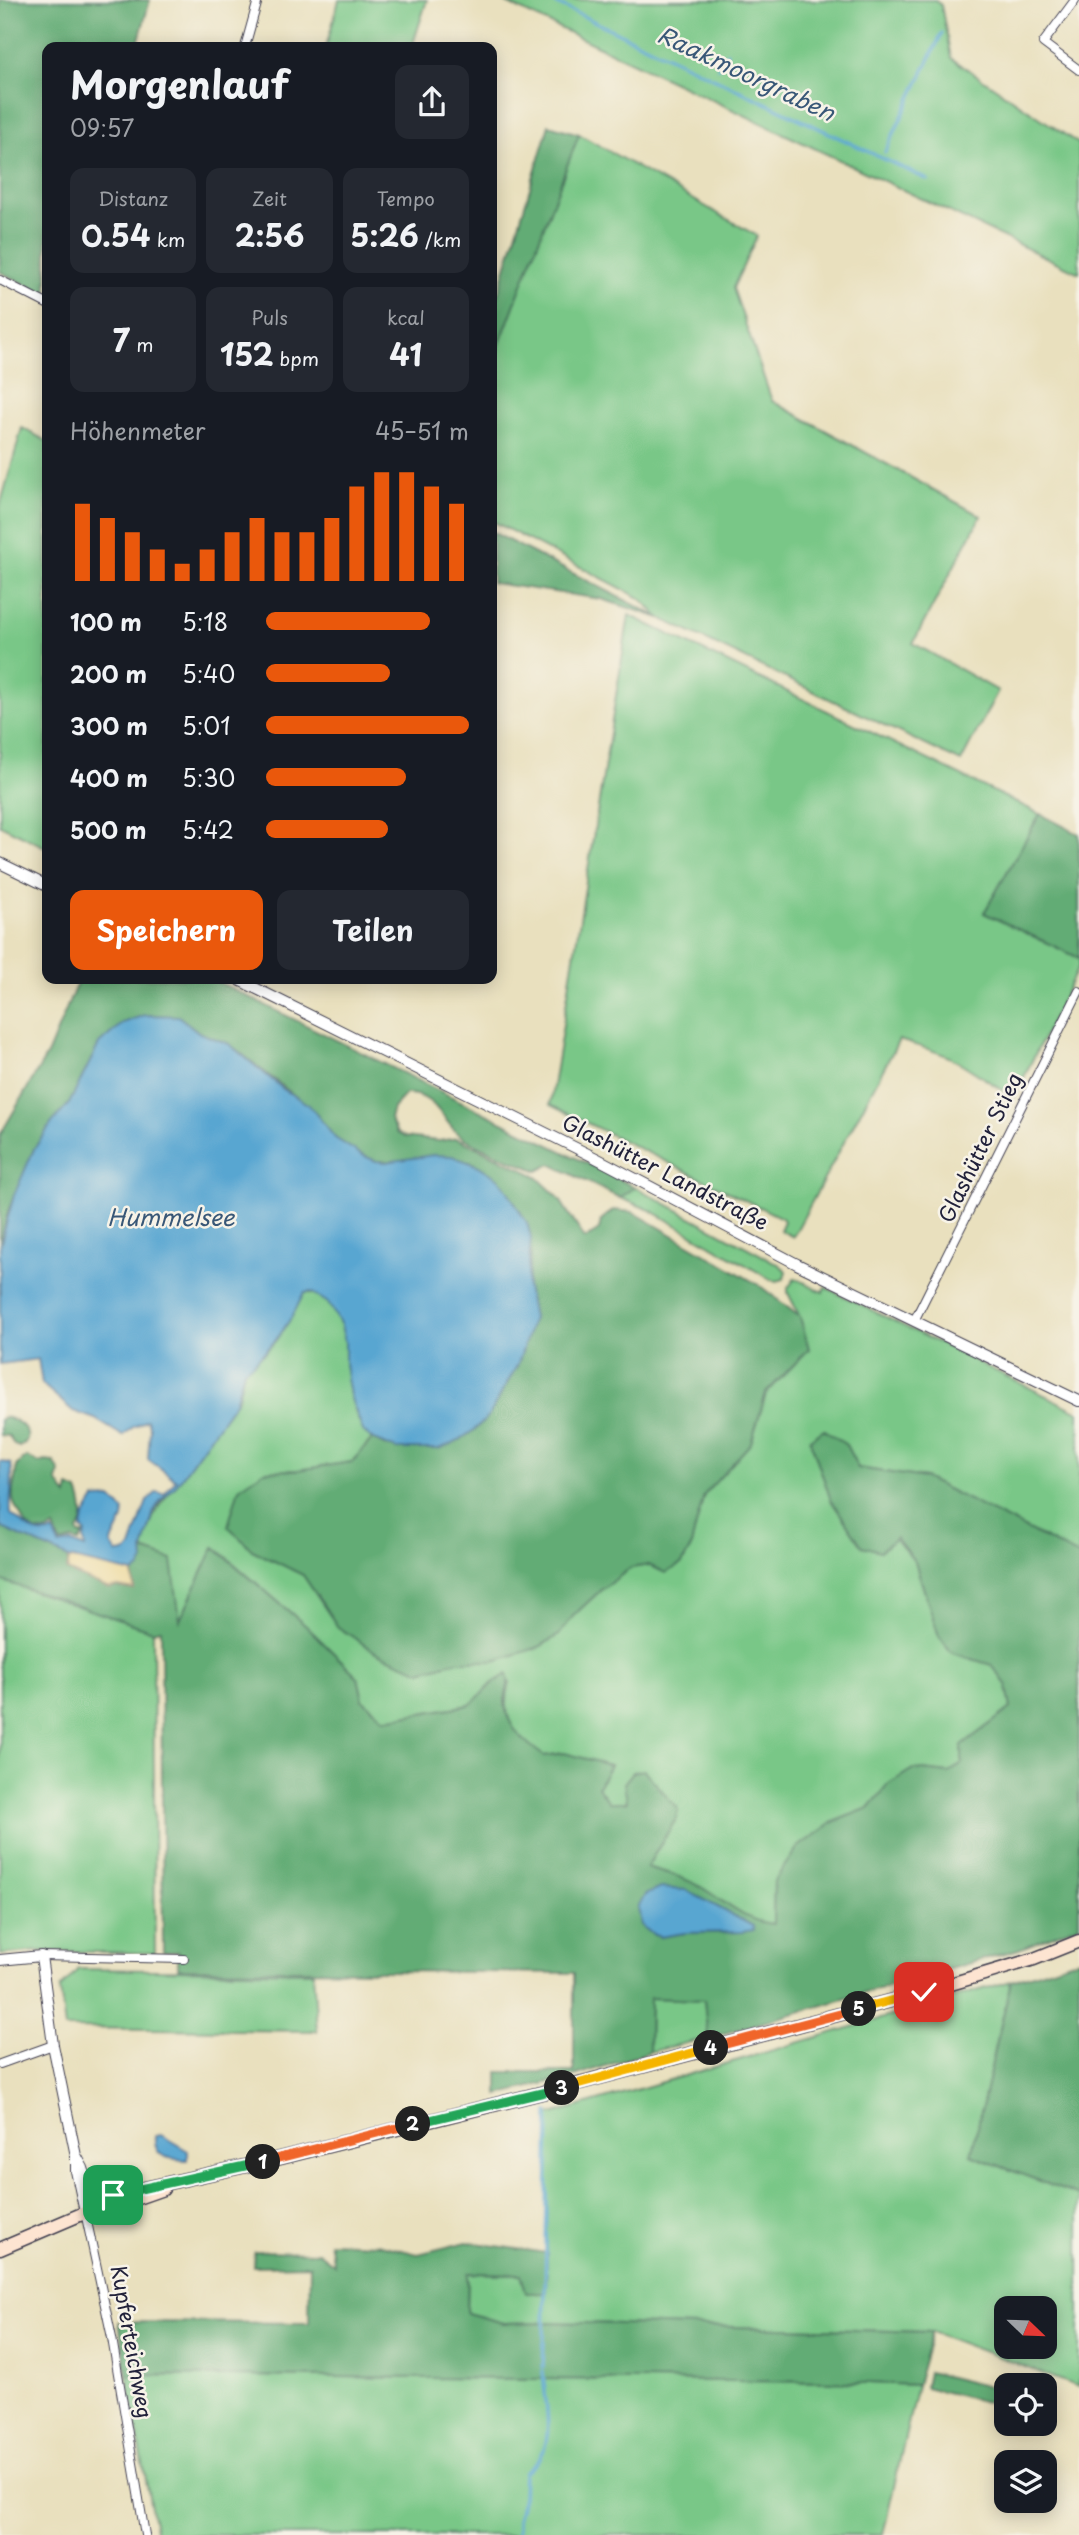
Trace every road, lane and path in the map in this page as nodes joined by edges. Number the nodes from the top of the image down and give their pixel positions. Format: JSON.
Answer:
{"nodes":[{"id":1,"x":258,"y":0,"type":"edge"},
{"id":2,"x":1075,"y":0,"type":"edge"},
{"id":3,"x":246,"y":42,"type":"edge"},
{"id":4,"x":1079,"y":70,"type":"edge"},
{"id":5,"x":0,"y":280,"type":"edge"},
{"id":6,"x":42,"y":301,"type":"edge"},
{"id":7,"x":0,"y":863,"type":"edge"},
{"id":8,"x":42,"y":884,"type":"edge"},
{"id":9,"x":247,"y":984,"type":"edge"},
{"id":10,"x":1079,"y":991,"type":"edge"},
{"id":11,"x":914,"y":1321,"type":"junction"},
{"id":12,"x":1079,"y":1401,"type":"edge"},
{"id":13,"x":1079,"y":1941,"type":"edge"},
{"id":14,"x":41,"y":1956,"type":"junction"},
{"id":15,"x":184,"y":1959,"type":"dead end"},
{"id":16,"x":0,"y":1960,"type":"edge"},
{"id":17,"x":53,"y":2045,"type":"junction"},
{"id":18,"x":0,"y":2064,"type":"edge"},
{"id":19,"x":91,"y":2210,"type":"junction"},
{"id":20,"x":0,"y":2249,"type":"edge"},
{"id":21,"x":145,"y":2535,"type":"edge"}],
"edges":[{"from":1,"to":3,"type":"street"},
{"from":2,"to":4,"type":"street"},
{"from":5,"to":6,"type":"street"},
{"from":7,"to":8,"type":"street"},
{"from":9,"to":11,"type":"street","name":"Glashütter Landstraße"},
{"from":10,"to":11,"type":"street","name":"Glashütter Stieg"},
{"from":11,"to":12,"type":"street","name":"Glashütter Landstraße"},
{"from":13,"to":19,"type":"main road"},
{"from":14,"to":15,"type":"street"},
{"from":14,"to":16,"type":"street"},
{"from":14,"to":17,"type":"street","name":"Kupferteichweg"},
{"from":17,"to":18,"type":"street"},
{"from":17,"to":19,"type":"street","name":"Kupferteichweg"},
{"from":19,"to":20,"type":"main road"},
{"from":19,"to":21,"type":"street","name":"Kupferteichweg"}]}
